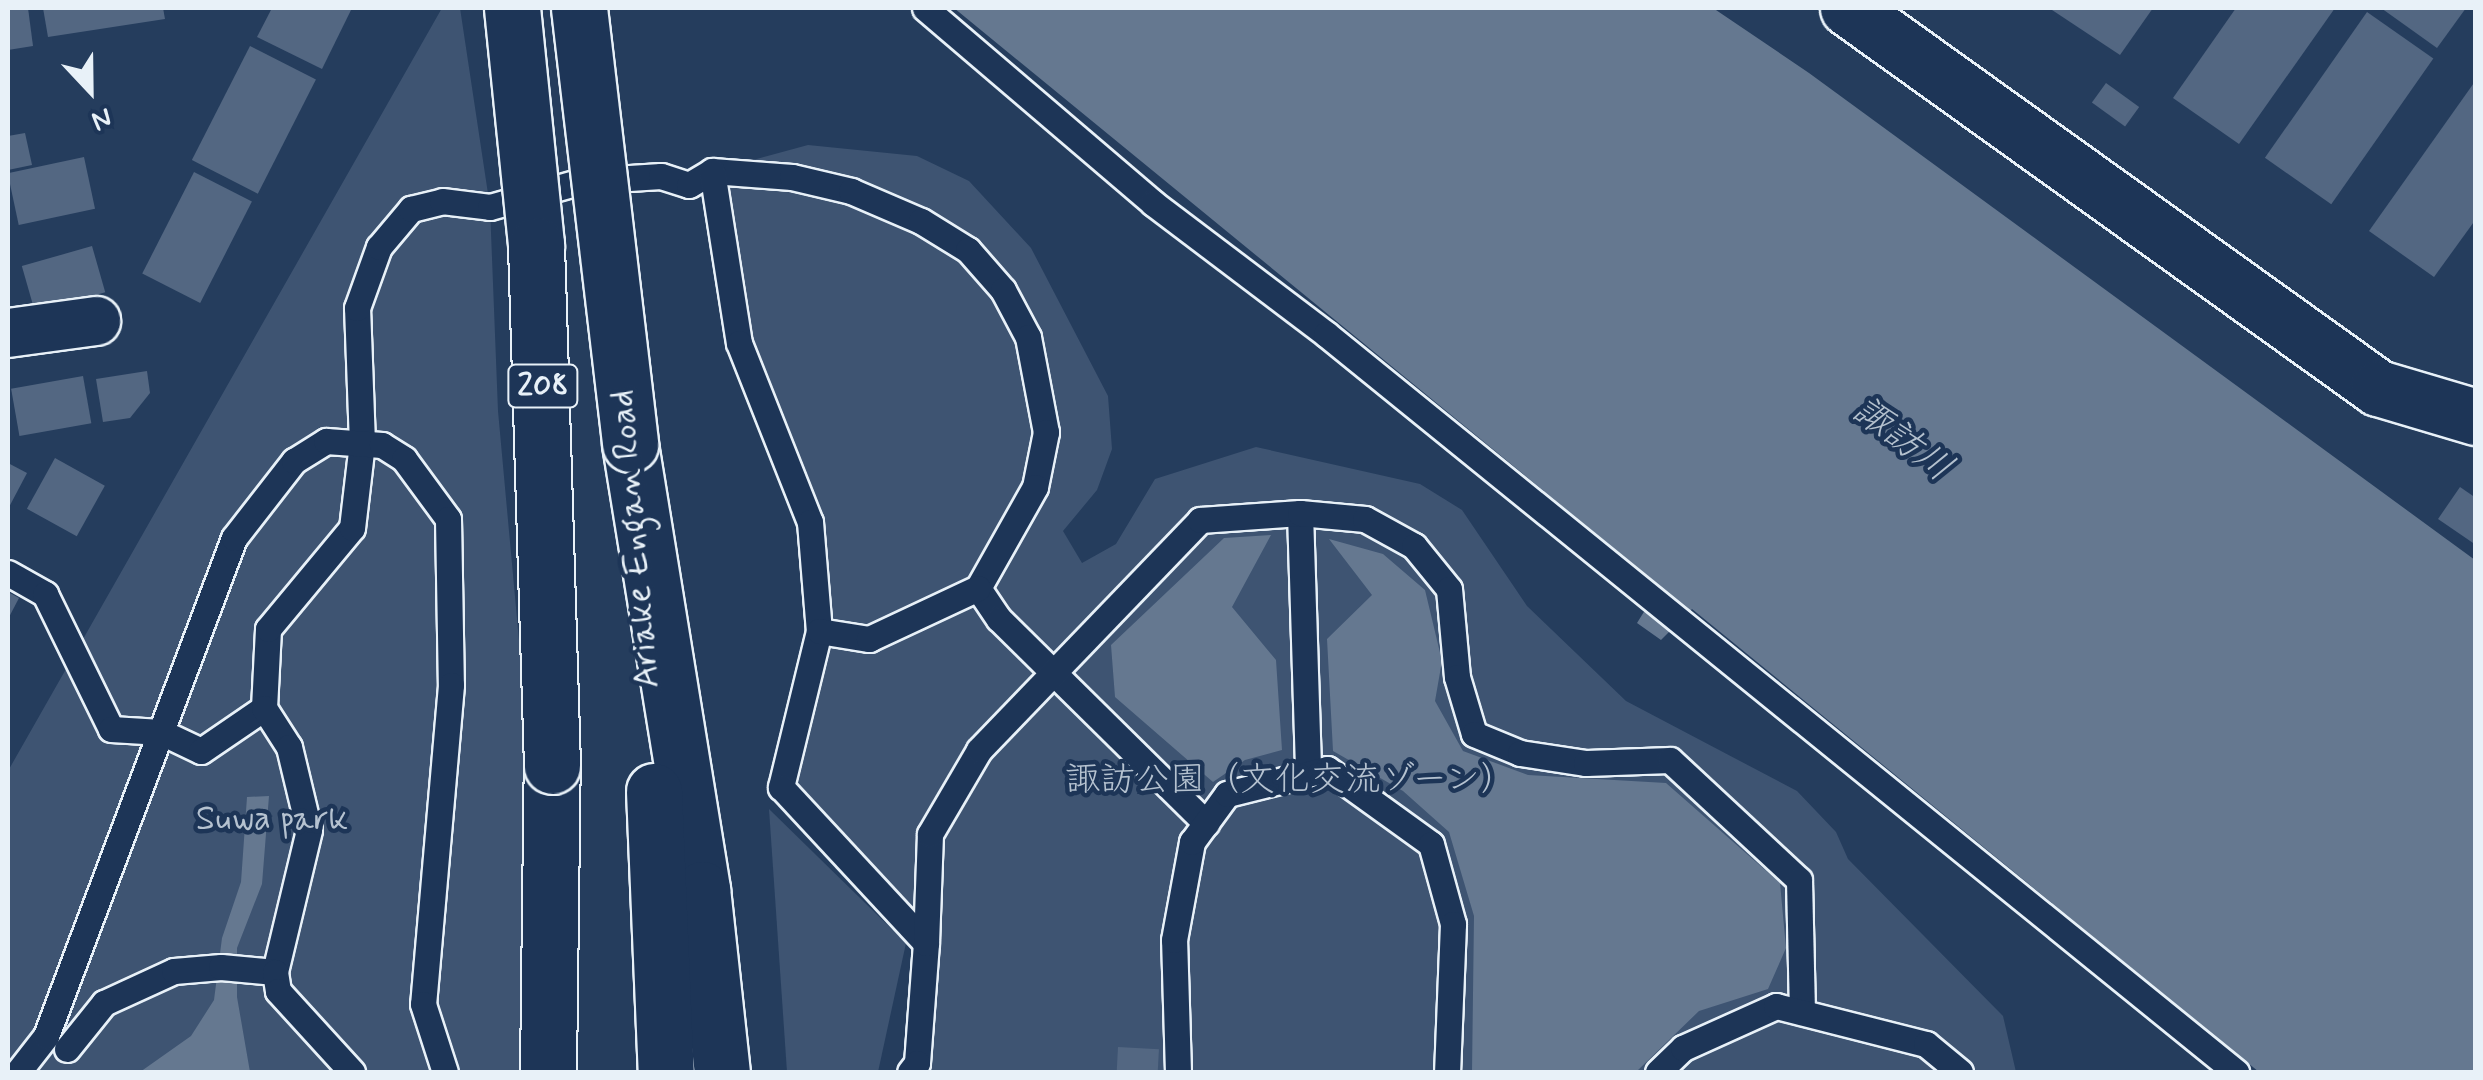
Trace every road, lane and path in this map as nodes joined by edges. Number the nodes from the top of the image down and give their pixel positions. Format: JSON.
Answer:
{"nodes":[{"id":1,"x":512,"y":8,"type":"edge"},
{"id":2,"x":579,"y":8,"type":"edge"},
{"id":3,"x":925,"y":8,"type":"edge"},
{"id":4,"x":1848,"y":8,"type":"edge"},
{"id":5,"x":712,"y":171,"type":"junction"},
{"id":6,"x":96,"y":321,"type":"dead end"},
{"id":7,"x":8,"y":334,"type":"edge"},
{"id":8,"x":2476,"y":417,"type":"edge"},
{"id":9,"x":362,"y":443,"type":"junction"},
{"id":10,"x":630,"y":444,"type":"junction"},
{"id":11,"x":1300,"y":514,"type":"junction"},
{"id":12,"x":8,"y":573,"type":"edge"},
{"id":13,"x":978,"y":588,"type":"junction"},
{"id":14,"x":819,"y":632,"type":"junction"},
{"id":15,"x":1057,"y":674,"type":"junction"},
{"id":16,"x":264,"y":708,"type":"junction"},
{"id":17,"x":161,"y":732,"type":"junction"},
{"id":18,"x":1308,"y":772,"type":"junction"},
{"id":19,"x":1206,"y":824,"type":"junction"},
{"id":20,"x":926,"y":944,"type":"junction"},
{"id":21,"x":274,"y":972,"type":"junction"},
{"id":22,"x":1802,"y":1012,"type":"junction"},
{"id":23,"x":58,"y":1052,"type":"edge"},
{"id":24,"x":18,"y":1072,"type":"edge"},
{"id":25,"x":352,"y":1072,"type":"edge"},
{"id":26,"x":445,"y":1072,"type":"edge"},
{"id":27,"x":548,"y":1072,"type":"edge"},
{"id":28,"x":666,"y":1072,"type":"edge"},
{"id":29,"x":722,"y":1072,"type":"edge"},
{"id":30,"x":910,"y":1072,"type":"edge"},
{"id":31,"x":1178,"y":1072,"type":"edge"},
{"id":32,"x":1448,"y":1072,"type":"edge"},
{"id":33,"x":1658,"y":1072,"type":"edge"},
{"id":34,"x":1960,"y":1072,"type":"edge"},
{"id":35,"x":2236,"y":1072,"type":"edge"}],
"edges":[{"from":1,"to":27,"type":"main road","number":"208","bridge":true},
{"from":2,"to":10,"type":"main road","name":"Ariake Engan Road","number":"208","bridge":true},
{"from":3,"to":35,"type":"lane"},
{"from":4,"to":8,"type":"main road"},
{"from":5,"to":9,"type":"lane"},
{"from":5,"to":13,"type":"lane"},
{"from":5,"to":14,"type":"lane"},
{"from":6,"to":7,"type":"street"},
{"from":9,"to":16,"type":"lane"},
{"from":9,"to":17,"type":"lane"},
{"from":9,"to":26,"type":"lane"},
{"from":10,"to":28,"type":"main road","name":"Ariake Engan Road","number":"208"},
{"from":10,"to":29,"type":"main road"},
{"from":11,"to":15,"type":"lane"},
{"from":11,"to":18,"type":"lane"},
{"from":11,"to":22,"type":"lane"},
{"from":12,"to":17,"type":"lane"},
{"from":13,"to":14,"type":"lane"},
{"from":13,"to":15,"type":"lane"},
{"from":14,"to":20,"type":"lane"},
{"from":15,"to":19,"type":"lane"},
{"from":15,"to":20,"type":"lane"},
{"from":16,"to":17,"type":"lane"},
{"from":16,"to":21,"type":"lane"},
{"from":17,"to":23,"type":"lane"},
{"from":18,"to":19,"type":"lane"},
{"from":18,"to":32,"type":"lane"},
{"from":19,"to":31,"type":"lane"},
{"from":20,"to":30,"type":"lane"},
{"from":21,"to":23,"type":"lane"},
{"from":21,"to":25,"type":"lane"},
{"from":22,"to":33,"type":"lane"},
{"from":22,"to":34,"type":"lane"},
{"from":23,"to":24,"type":"lane"}]}
